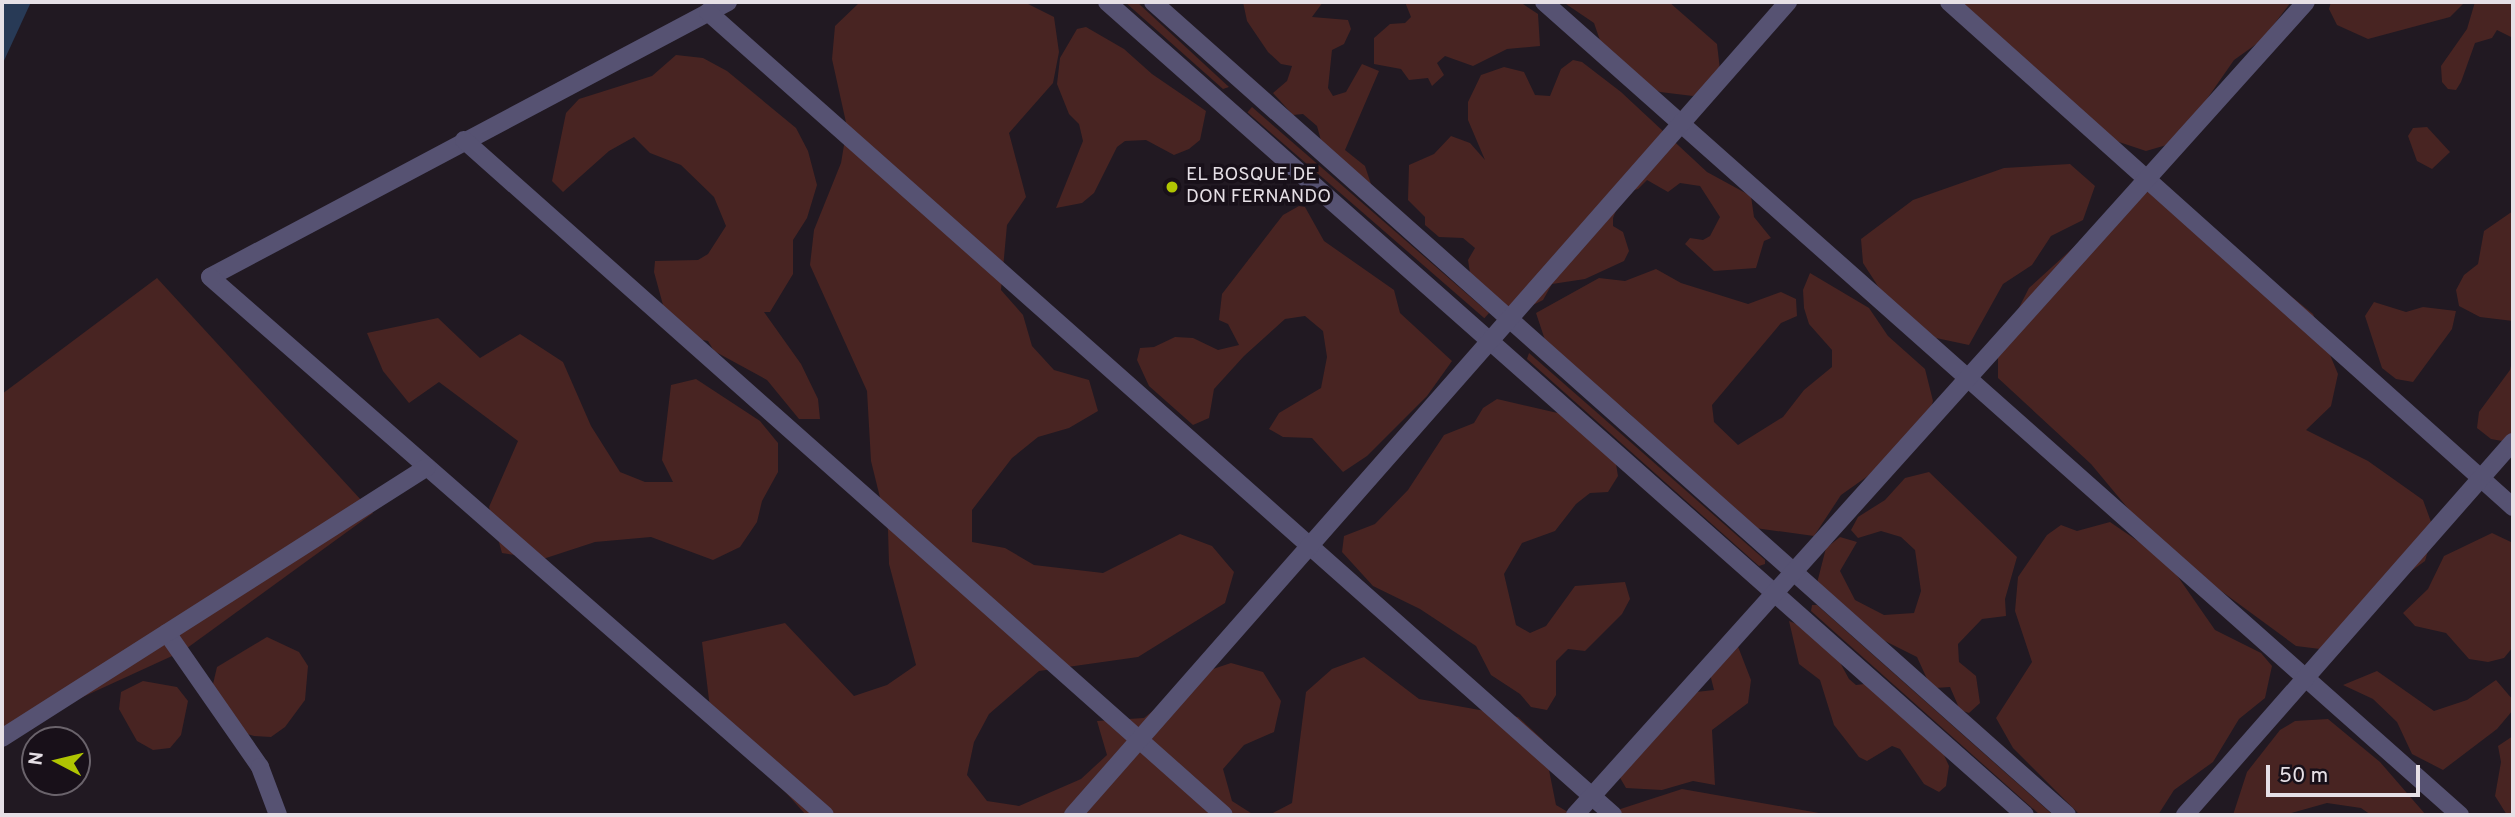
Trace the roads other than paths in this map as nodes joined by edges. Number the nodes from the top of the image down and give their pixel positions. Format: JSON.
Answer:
{"nodes":[{"id":1,"x":728,"y":2,"type":"edge"},
{"id":2,"x":1107,"y":2,"type":"edge"},
{"id":3,"x":1153,"y":2,"type":"edge"},
{"id":4,"x":1544,"y":2,"type":"edge"},
{"id":5,"x":1788,"y":2,"type":"edge"},
{"id":6,"x":1949,"y":2,"type":"edge"},
{"id":7,"x":2306,"y":2,"type":"edge"},
{"id":8,"x":708,"y":12,"type":"junction"},
{"id":9,"x":1250,"y":88,"type":"junction"},
{"id":10,"x":1229,"y":109,"type":"junction"},
{"id":11,"x":1681,"y":123,"type":"junction"},
{"id":12,"x":464,"y":141,"type":"junction"},
{"id":13,"x":2146,"y":179,"type":"junction"},
{"id":14,"x":1509,"y":319,"type":"junction"},
{"id":15,"x":1491,"y":340,"type":"junction"},
{"id":16,"x":1968,"y":377,"type":"junction"},
{"id":17,"x":2513,"y":442,"type":"edge"},
{"id":18,"x":427,"y":467,"type":"junction"},
{"id":19,"x":2481,"y":479,"type":"junction"},
{"id":20,"x":2513,"y":507,"type":"edge"},
{"id":21,"x":1310,"y":546,"type":"junction"},
{"id":22,"x":1793,"y":572,"type":"junction"},
{"id":23,"x":1775,"y":593,"type":"junction"},
{"id":24,"x":167,"y":633,"type":"junction"},
{"id":25,"x":2306,"y":678,"type":"junction"},
{"id":26,"x":2,"y":738,"type":"edge"},
{"id":27,"x":1139,"y":740,"type":"junction"},
{"id":28,"x":1592,"y":797,"type":"junction"},
{"id":29,"x":278,"y":815,"type":"edge"},
{"id":30,"x":825,"y":815,"type":"edge"},
{"id":31,"x":1073,"y":815,"type":"edge"},
{"id":32,"x":1224,"y":815,"type":"edge"},
{"id":33,"x":1575,"y":815,"type":"edge"},
{"id":34,"x":1613,"y":815,"type":"edge"},
{"id":35,"x":2025,"y":815,"type":"edge"},
{"id":36,"x":2067,"y":815,"type":"edge"},
{"id":37,"x":2185,"y":815,"type":"edge"},
{"id":38,"x":2460,"y":815,"type":"edge"}],
"edges":[{"from":1,"to":8,"type":"street"},
{"from":2,"to":10,"type":"street"},
{"from":3,"to":9,"type":"street"},
{"from":4,"to":11,"type":"street"},
{"from":5,"to":11,"type":"street"},
{"from":6,"to":13,"type":"street"},
{"from":7,"to":13,"type":"street"},
{"from":8,"to":12,"type":"street"},
{"from":8,"to":21,"type":"street"},
{"from":9,"to":10,"type":"street"},
{"from":9,"to":14,"type":"street"},
{"from":10,"to":15,"type":"street"},
{"from":11,"to":14,"type":"street"},
{"from":11,"to":16,"type":"street"},
{"from":12,"to":18,"type":"street"},
{"from":12,"to":27,"type":"street"},
{"from":13,"to":16,"type":"street"},
{"from":13,"to":19,"type":"street"},
{"from":14,"to":15,"type":"street"},
{"from":14,"to":22,"type":"street"},
{"from":15,"to":21,"type":"street"},
{"from":15,"to":23,"type":"street"},
{"from":16,"to":22,"type":"street"},
{"from":16,"to":25,"type":"street"},
{"from":17,"to":19,"type":"street"},
{"from":18,"to":24,"type":"street"},
{"from":18,"to":30,"type":"street"},
{"from":19,"to":20,"type":"street"},
{"from":19,"to":25,"type":"street"},
{"from":21,"to":27,"type":"street"},
{"from":21,"to":28,"type":"street"},
{"from":22,"to":23,"type":"street"},
{"from":22,"to":36,"type":"street"},
{"from":23,"to":28,"type":"street"},
{"from":23,"to":35,"type":"street"},
{"from":24,"to":26,"type":"street"},
{"from":24,"to":29,"type":"street"},
{"from":25,"to":37,"type":"street"},
{"from":25,"to":38,"type":"street"},
{"from":27,"to":31,"type":"street"},
{"from":27,"to":32,"type":"street"},
{"from":28,"to":33,"type":"street"},
{"from":28,"to":34,"type":"street"}]}
